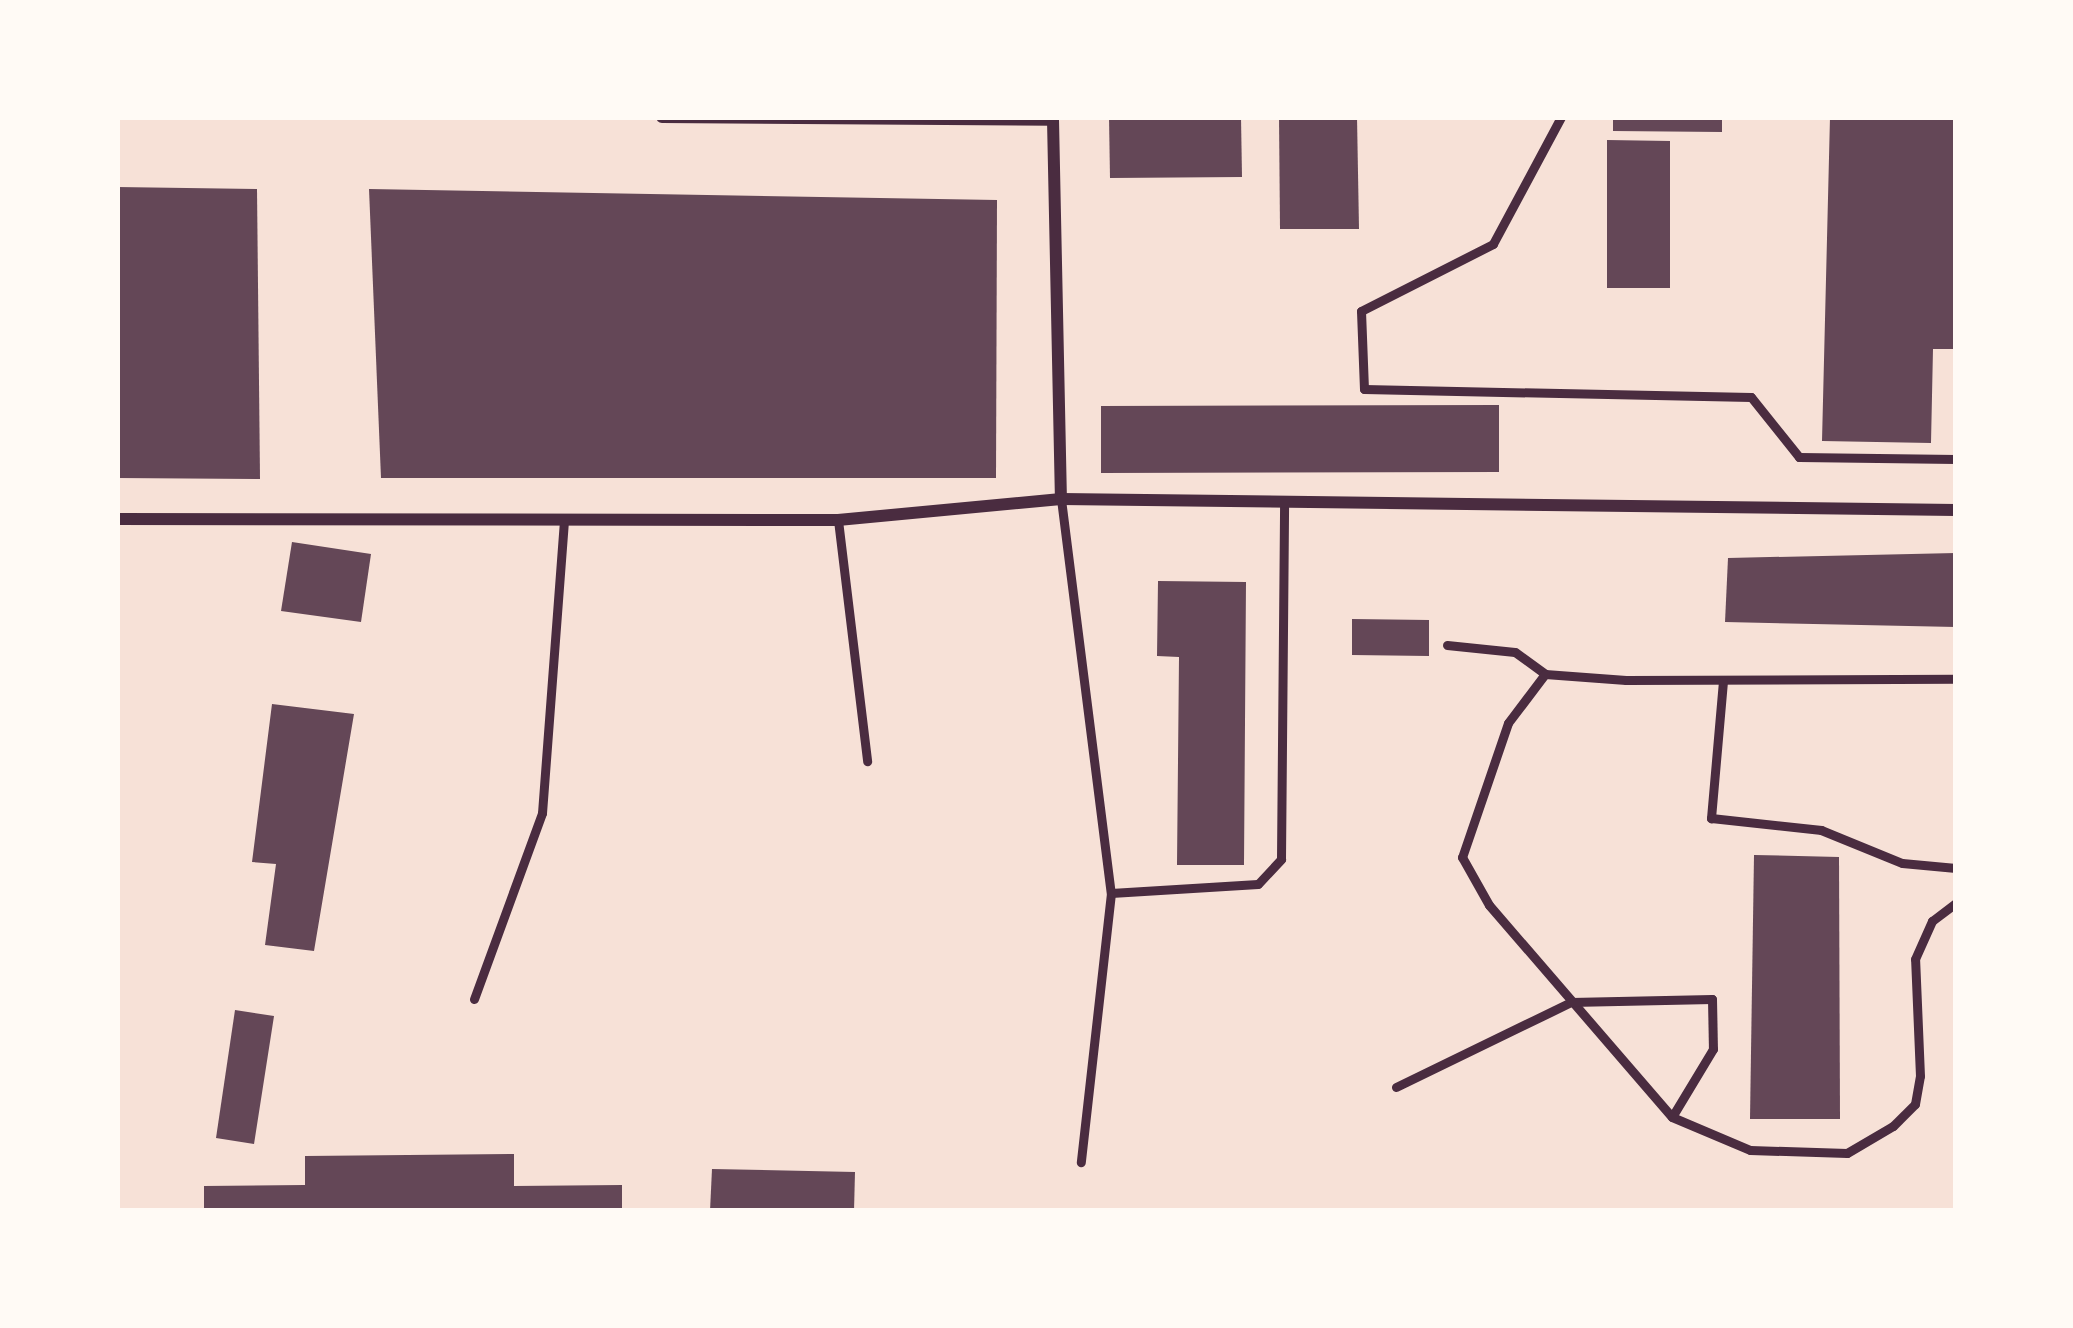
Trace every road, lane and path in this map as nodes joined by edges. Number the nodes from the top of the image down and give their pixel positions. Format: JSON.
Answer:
{"nodes":[{"id":1,"x":662,"y":117,"type":"edge"},
{"id":2,"x":1561,"y":117,"type":"edge"},
{"id":3,"x":1956,"y":459,"type":"edge"},
{"id":4,"x":1061,"y":499,"type":"junction"},
{"id":5,"x":1284,"y":502,"type":"junction"},
{"id":6,"x":1956,"y":510,"type":"edge"},
{"id":7,"x":117,"y":518,"type":"edge"},
{"id":8,"x":564,"y":519,"type":"junction"},
{"id":9,"x":838,"y":520,"type":"junction"},
{"id":10,"x":1447,"y":645,"type":"dead end"},
{"id":11,"x":1545,"y":674,"type":"junction"},
{"id":12,"x":1956,"y":679,"type":"edge"},
{"id":13,"x":1723,"y":681,"type":"junction"},
{"id":14,"x":867,"y":761,"type":"dead end"},
{"id":15,"x":1956,"y":868,"type":"edge"},
{"id":16,"x":1112,"y":893,"type":"junction"},
{"id":17,"x":1956,"y":903,"type":"edge"},
{"id":18,"x":474,"y":999,"type":"dead end"},
{"id":19,"x":1571,"y":1002,"type":"junction"},
{"id":20,"x":1396,"y":1087,"type":"dead end"},
{"id":21,"x":1672,"y":1117,"type":"junction"},
{"id":22,"x":1081,"y":1162,"type":"dead end"}],
"edges":[{"from":1,"to":4,"type":"street"},
{"from":2,"to":3,"type":"lane"},
{"from":4,"to":5,"type":"street"},
{"from":4,"to":9,"type":"street"},
{"from":4,"to":16,"type":"lane"},
{"from":5,"to":6,"type":"street"},
{"from":5,"to":16,"type":"lane"},
{"from":7,"to":8,"type":"street"},
{"from":8,"to":9,"type":"street"},
{"from":8,"to":18,"type":"lane"},
{"from":9,"to":14,"type":"lane"},
{"from":10,"to":11,"type":"lane"},
{"from":11,"to":13,"type":"lane"},
{"from":11,"to":19,"type":"lane"},
{"from":12,"to":13,"type":"lane"},
{"from":13,"to":15,"type":"lane"},
{"from":16,"to":22,"type":"lane"},
{"from":17,"to":21,"type":"lane"},
{"from":19,"to":20,"type":"lane"},
{"from":19,"to":21,"type":"lane"},
{"from":19,"to":21,"type":"lane"}]}
